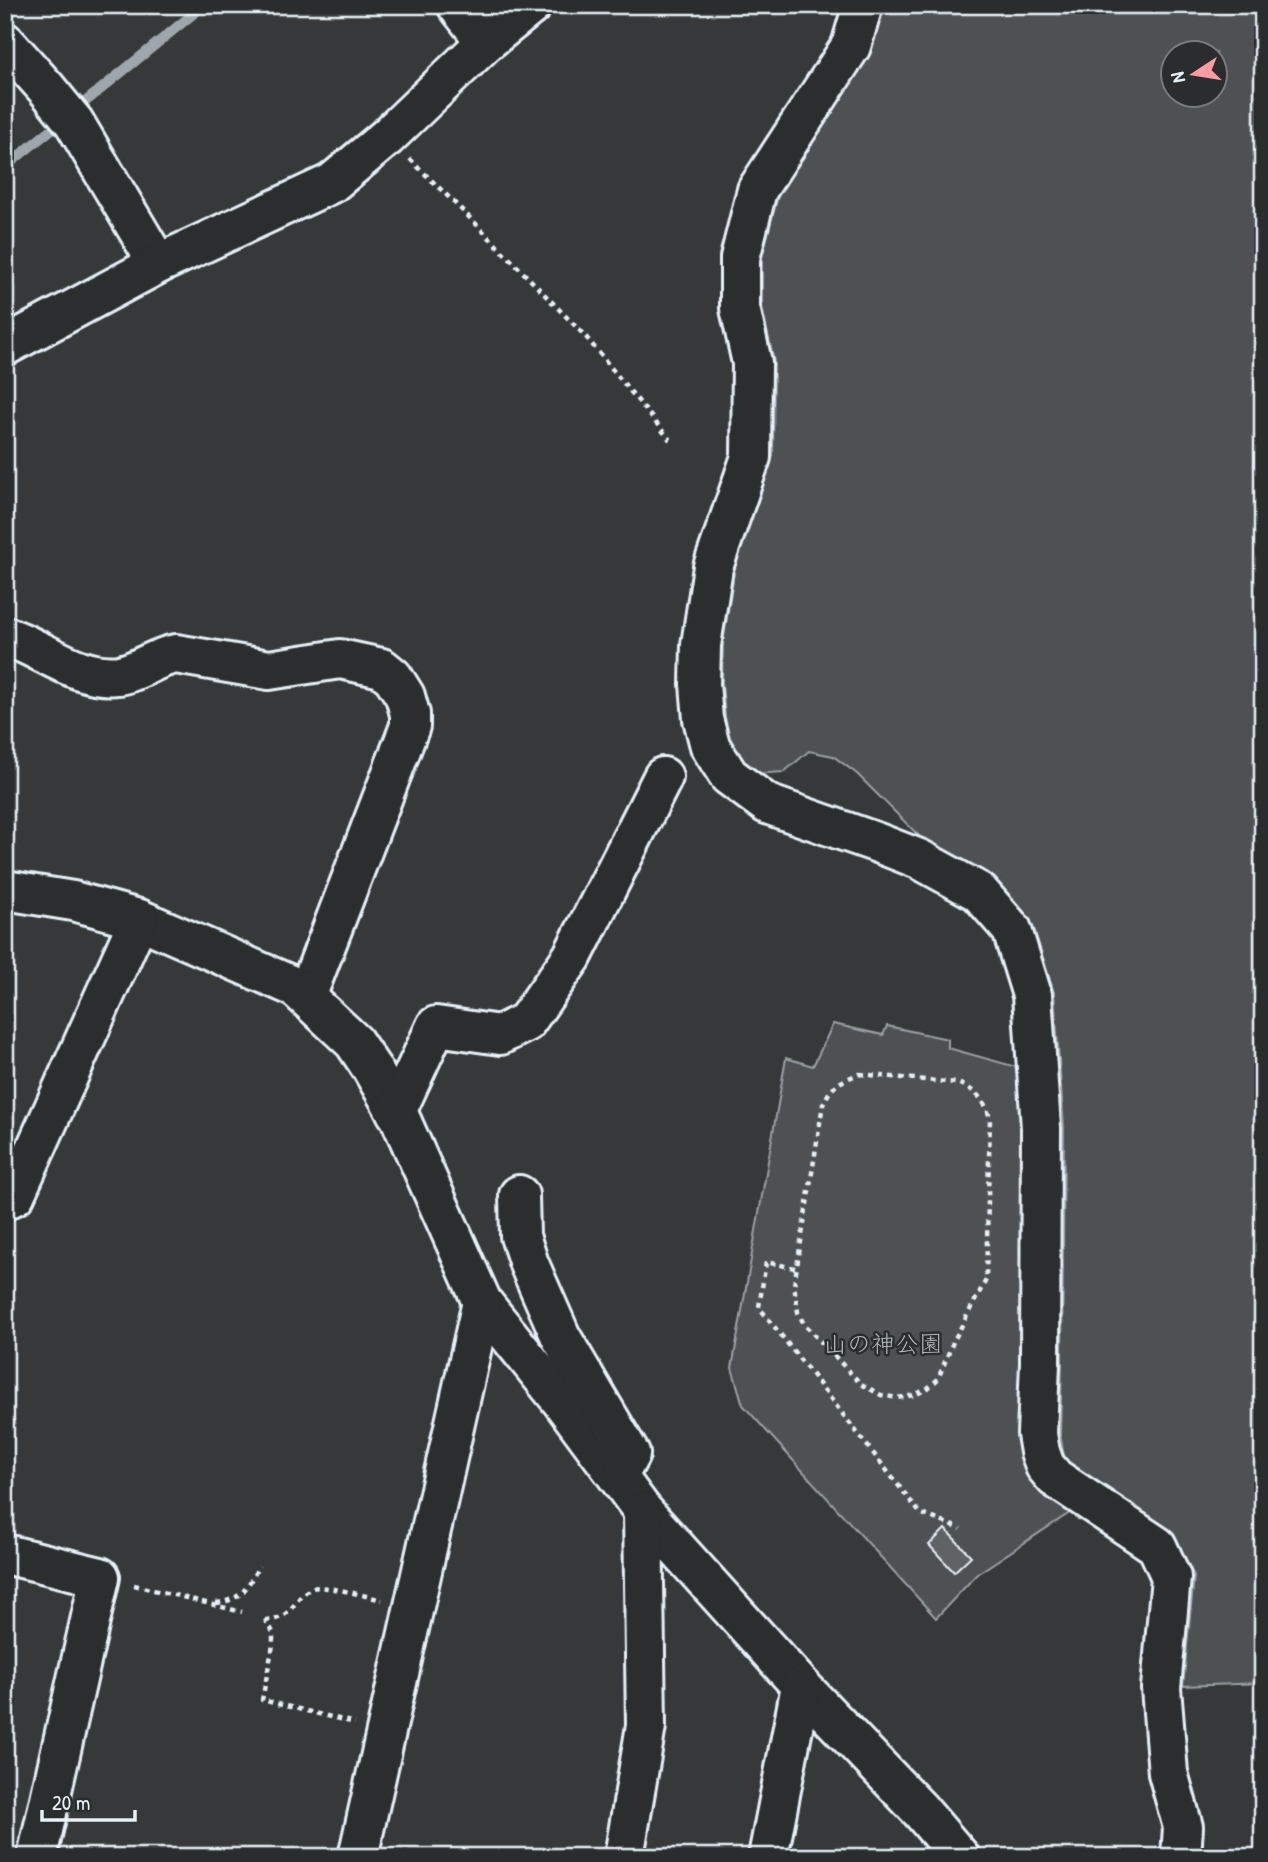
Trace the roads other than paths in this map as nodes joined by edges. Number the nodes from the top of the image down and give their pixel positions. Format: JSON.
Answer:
{"nodes":[{"id":1,"x":457,"y":5,"type":"edge"},
{"id":2,"x":532,"y":5,"type":"edge"},
{"id":3,"x":863,"y":5,"type":"edge"},
{"id":4,"x":5,"y":42,"type":"edge"},
{"id":5,"x":486,"y":42,"type":"junction"},
{"id":6,"x":158,"y":264,"type":"junction"},
{"id":7,"x":5,"y":346,"type":"edge"},
{"id":8,"x":5,"y":636,"type":"edge"},
{"id":9,"x":663,"y":777,"type":"dead end"},
{"id":10,"x":5,"y":890,"type":"edge"},
{"id":11,"x":139,"y":919,"type":"junction"},
{"id":12,"x":306,"y":996,"type":"junction"},
{"id":13,"x":396,"y":1112,"type":"junction"},
{"id":14,"x":519,"y":1195,"type":"dead end"},
{"id":15,"x":5,"y":1200,"type":"edge"},
{"id":16,"x":482,"y":1302,"type":"junction"},
{"id":17,"x":617,"y":1476,"type":"junction"},
{"id":18,"x":643,"y":1511,"type":"junction"},
{"id":19,"x":5,"y":1554,"type":"edge"},
{"id":20,"x":801,"y":1686,"type":"junction"},
{"id":21,"x":5,"y":1854,"type":"edge"},
{"id":22,"x":35,"y":1857,"type":"edge"},
{"id":23,"x":358,"y":1857,"type":"edge"},
{"id":24,"x":624,"y":1857,"type":"edge"},
{"id":25,"x":768,"y":1857,"type":"edge"},
{"id":26,"x":960,"y":1857,"type":"edge"},
{"id":27,"x":1181,"y":1857,"type":"edge"}],
"edges":[{"from":1,"to":5,"type":"street"},
{"from":2,"to":5,"type":"street"},
{"from":3,"to":27,"type":"street"},
{"from":4,"to":6,"type":"street"},
{"from":5,"to":6,"type":"street"},
{"from":6,"to":7,"type":"street"},
{"from":8,"to":12,"type":"street"},
{"from":9,"to":13,"type":"street"},
{"from":10,"to":11,"type":"street"},
{"from":11,"to":12,"type":"street"},
{"from":11,"to":15,"type":"street"},
{"from":12,"to":13,"type":"street"},
{"from":13,"to":16,"type":"street"},
{"from":14,"to":17,"type":"street"},
{"from":16,"to":17,"type":"street"},
{"from":16,"to":23,"type":"street"},
{"from":17,"to":18,"type":"street"},
{"from":18,"to":20,"type":"street"},
{"from":18,"to":24,"type":"street"},
{"from":19,"to":22,"type":"street"},
{"from":20,"to":25,"type":"street"},
{"from":20,"to":26,"type":"street"},
{"from":21,"to":22,"type":"street"}]}
